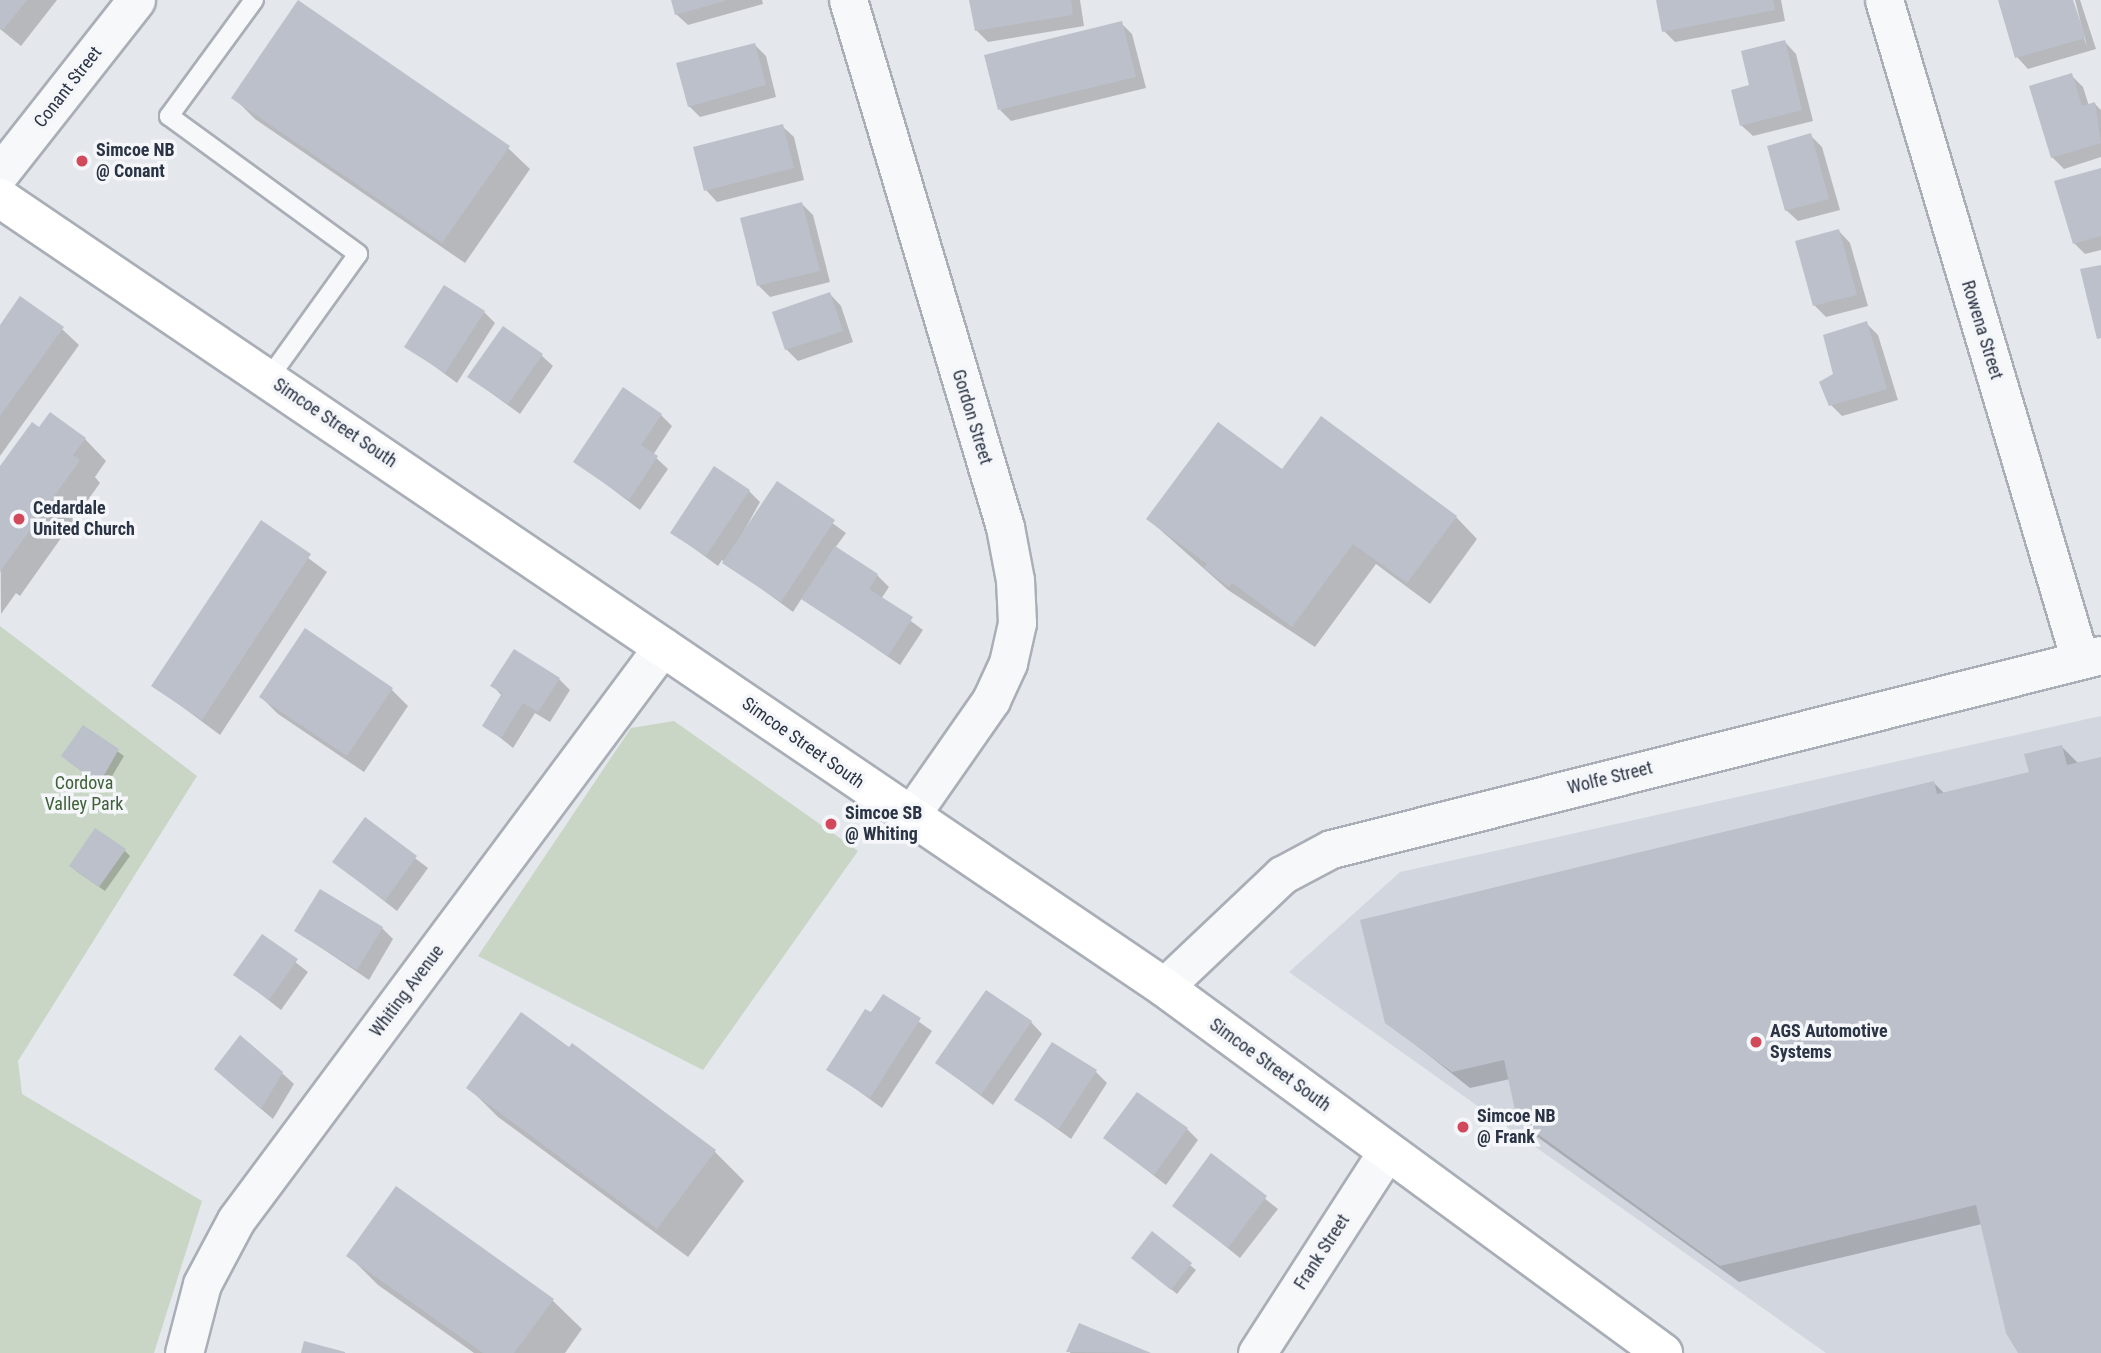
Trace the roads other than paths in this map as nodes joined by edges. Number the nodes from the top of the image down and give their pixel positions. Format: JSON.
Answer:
{"nodes":[{"id":1,"x":136,"y":0,"type":"edge"},
{"id":2,"x":254,"y":0,"type":"edge"},
{"id":3,"x":848,"y":0,"type":"edge"},
{"id":4,"x":1884,"y":0,"type":"edge"},
{"id":5,"x":0,"y":173,"type":"edge"},
{"id":6,"x":0,"y":198,"type":"edge"},
{"id":7,"x":269,"y":378,"type":"junction"},
{"id":8,"x":663,"y":646,"type":"junction"},
{"id":9,"x":2090,"y":657,"type":"edge"},
{"id":10,"x":910,"y":816,"type":"junction"},
{"id":11,"x":1164,"y":987,"type":"junction"},
{"id":12,"x":1387,"y":1151,"type":"junction"},
{"id":13,"x":184,"y":1353,"type":"edge"},
{"id":14,"x":1258,"y":1353,"type":"edge"},
{"id":15,"x":1662,"y":1353,"type":"edge"}],
"edges":[{"from":1,"to":5,"type":"street","name":"Conant Street"},
{"from":2,"to":7,"type":"lane"},
{"from":3,"to":10,"type":"street","name":"Gordon Street"},
{"from":4,"to":9,"type":"street","name":"Rowena Street"},
{"from":6,"to":7,"type":"main road","name":"Simcoe Street South"},
{"from":7,"to":8,"type":"main road","name":"Simcoe Street South"},
{"from":8,"to":10,"type":"main road","name":"Simcoe Street South"},
{"from":8,"to":13,"type":"street","name":"Whiting Avenue"},
{"from":9,"to":11,"type":"street","name":"Wolfe Street"},
{"from":10,"to":11,"type":"main road","name":"Simcoe Street South"},
{"from":11,"to":12,"type":"main road","name":"Simcoe Street South"},
{"from":12,"to":14,"type":"street","name":"Frank Street"},
{"from":12,"to":15,"type":"main road","name":"Simcoe Street South"}]}
